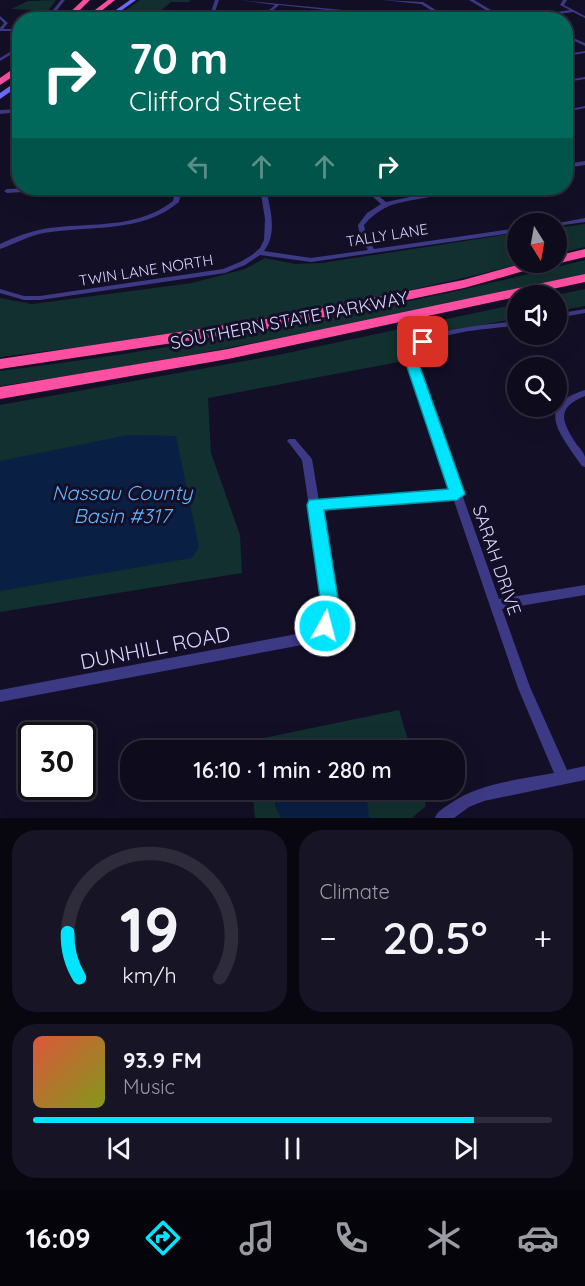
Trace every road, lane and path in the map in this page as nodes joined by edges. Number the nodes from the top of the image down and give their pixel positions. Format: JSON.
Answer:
{"nodes":[{"id":1,"x":63,"y":0,"type":"edge"},
{"id":2,"x":82,"y":0,"type":"edge"},
{"id":3,"x":87,"y":0,"type":"edge"},
{"id":4,"x":97,"y":0,"type":"edge"},
{"id":5,"x":112,"y":0,"type":"edge"},
{"id":6,"x":133,"y":0,"type":"edge"},
{"id":7,"x":241,"y":0,"type":"edge"},
{"id":8,"x":384,"y":0,"type":"edge"},
{"id":9,"x":471,"y":0,"type":"edge"},
{"id":10,"x":565,"y":0,"type":"edge"},
{"id":11,"x":278,"y":4,"type":"junction"},
{"id":12,"x":574,"y":11,"type":"junction"},
{"id":13,"x":53,"y":12,"type":"edge"},
{"id":14,"x":72,"y":12,"type":"edge"},
{"id":15,"x":74,"y":12,"type":"edge"},
{"id":16,"x":85,"y":12,"type":"edge"},
{"id":17,"x":96,"y":12,"type":"edge"},
{"id":18,"x":116,"y":12,"type":"edge"},
{"id":19,"x":269,"y":12,"type":"edge"},
{"id":20,"x":354,"y":12,"type":"edge"},
{"id":21,"x":436,"y":12,"type":"edge"},
{"id":22,"x":495,"y":12,"type":"edge"},
{"id":23,"x":566,"y":12,"type":"edge"},
{"id":24,"x":0,"y":17,"type":"edge"},
{"id":25,"x":585,"y":17,"type":"edge"},
{"id":26,"x":0,"y":30,"type":"edge"},
{"id":27,"x":12,"y":87,"type":"edge"},
{"id":28,"x":0,"y":97,"type":"edge"},
{"id":29,"x":7,"y":191,"type":"dead end"},
{"id":30,"x":12,"y":191,"type":"edge"},
{"id":31,"x":178,"y":195,"type":"edge"},
{"id":32,"x":264,"y":195,"type":"edge"},
{"id":33,"x":373,"y":195,"type":"edge"},
{"id":34,"x":428,"y":195,"type":"edge"},
{"id":35,"x":382,"y":203,"type":"junction"},
{"id":36,"x":585,"y":220,"type":"edge"},
{"id":37,"x":567,"y":222,"type":"edge"},
{"id":38,"x":507,"y":232,"type":"edge"},
{"id":39,"x":0,"y":247,"type":"edge"},
{"id":40,"x":372,"y":251,"type":"junction"},
{"id":41,"x":260,"y":253,"type":"junction"},
{"id":42,"x":585,"y":253,"type":"edge"},
{"id":43,"x":567,"y":257,"type":"edge"},
{"id":44,"x":507,"y":272,"type":"edge"},
{"id":45,"x":585,"y":278,"type":"edge"},
{"id":46,"x":0,"y":291,"type":"edge"},
{"id":47,"x":585,"y":311,"type":"edge"},
{"id":48,"x":567,"y":314,"type":"edge"},
{"id":49,"x":507,"y":325,"type":"edge"},
{"id":50,"x":0,"y":364,"type":"edge"},
{"id":51,"x":0,"y":393,"type":"edge"},
{"id":52,"x":585,"y":393,"type":"edge"},
{"id":53,"x":292,"y":441,"type":"dead end"},
{"id":54,"x":585,"y":463,"type":"edge"},
{"id":55,"x":457,"y":494,"type":"junction"},
{"id":56,"x":315,"y":505,"type":"junction"},
{"id":57,"x":585,"y":590,"type":"edge"},
{"id":58,"x":495,"y":605,"type":"junction"},
{"id":59,"x":0,"y":696,"type":"edge"},
{"id":60,"x":585,"y":773,"type":"edge"},
{"id":61,"x":563,"y":778,"type":"junction"},
{"id":62,"x":442,"y":818,"type":"edge"}],
"edges":[{"from":1,"to":13,"type":"street"},
{"from":2,"to":14,"type":"highway"},
{"from":3,"to":15,"type":"highway"},
{"from":4,"to":16,"type":"highway"},
{"from":5,"to":17,"type":"highway"},
{"from":6,"to":18,"type":"main road"},
{"from":7,"to":11,"type":"street"},
{"from":8,"to":21,"type":"street"},
{"from":9,"to":22,"type":"street"},
{"from":10,"to":12,"type":"street"},
{"from":11,"to":19,"type":"street"},
{"from":11,"to":20,"type":"street"},
{"from":12,"to":23,"type":"street"},
{"from":12,"to":25,"type":"street"},
{"from":24,"to":26,"type":"street"},
{"from":27,"to":28,"type":"main road"},
{"from":29,"to":30,"type":"street"},
{"from":31,"to":39,"type":"street"},
{"from":32,"to":41,"type":"street"},
{"from":33,"to":35,"type":"street"},
{"from":34,"to":35,"type":"street"},
{"from":35,"to":40,"type":"street"},
{"from":36,"to":37,"type":"street"},
{"from":38,"to":40,"type":"street","name":"TALLY LANE"},
{"from":40,"to":41,"type":"street","name":"TALLY LANE"},
{"from":41,"to":46,"type":"street","name":"TWIN LANE NORTH"},
{"from":42,"to":43,"type":"highway"},
{"from":44,"to":50,"type":"highway","name":"SOUTHERN STATE PARKWAY"},
{"from":45,"to":51,"type":"highway","name":"SOUTHERN STATE PARKWAY"},
{"from":47,"to":48,"type":"street"},
{"from":49,"to":55,"type":"street","name":"SARAH DRIVE"},
{"from":52,"to":54,"type":"street"},
{"from":53,"to":56,"type":"street"},
{"from":55,"to":56,"type":"street"},
{"from":55,"to":58,"type":"street","name":"SARAH DRIVE"},
{"from":56,"to":59,"type":"street","name":"DUNHILL ROAD"},
{"from":57,"to":58,"type":"street"},
{"from":58,"to":61,"type":"street","name":"SARAH DRIVE"},
{"from":60,"to":61,"type":"street"},
{"from":61,"to":62,"type":"street"}]}
